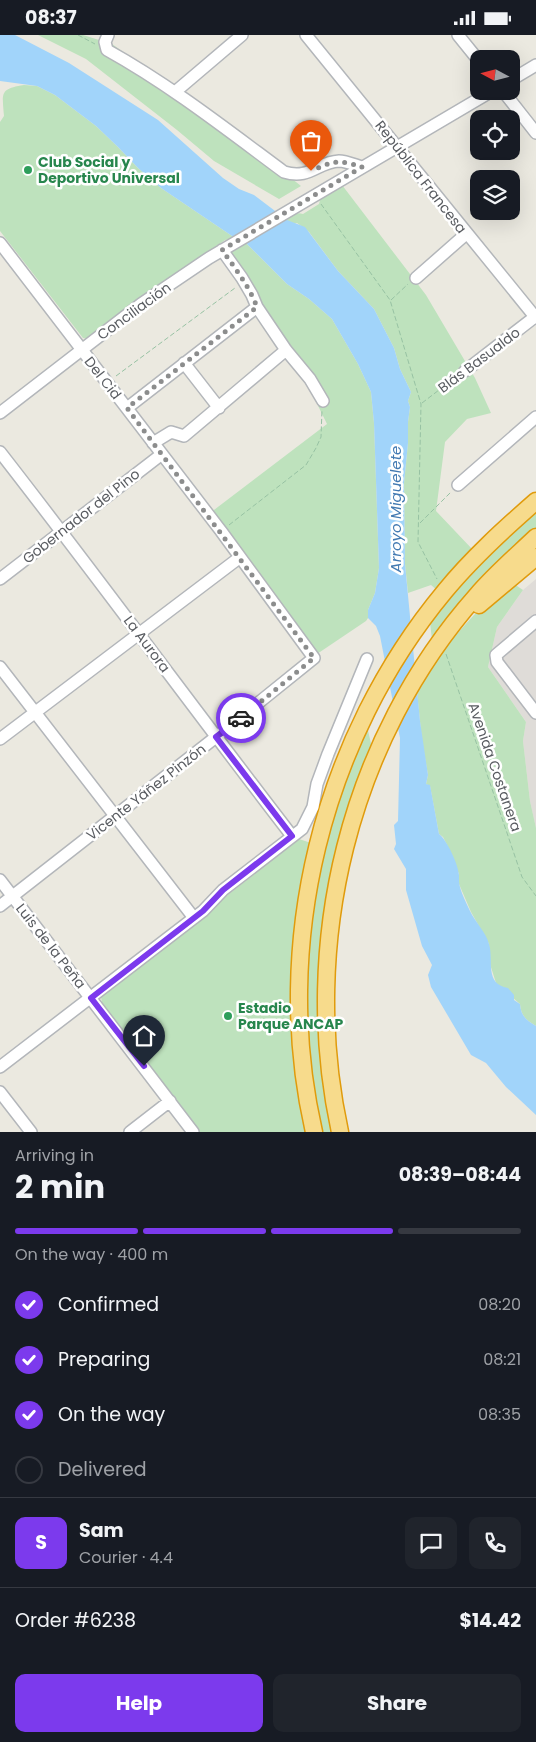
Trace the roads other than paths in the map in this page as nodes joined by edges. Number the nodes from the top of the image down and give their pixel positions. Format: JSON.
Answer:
{"nodes":[{"id":1,"x":108,"y":35,"type":"edge"},
{"id":2,"x":242,"y":35,"type":"edge"},
{"id":3,"x":306,"y":35,"type":"edge"},
{"id":4,"x":458,"y":35,"type":"edge"},
{"id":5,"x":470,"y":50,"type":"edge"},
{"id":6,"x":536,"y":65,"type":"edge"},
{"id":7,"x":520,"y":75,"type":"edge"},
{"id":8,"x":175,"y":92,"type":"junction"},
{"id":9,"x":476,"y":100,"type":"edge"},
{"id":10,"x":510,"y":100,"type":"edge"},
{"id":11,"x":536,"y":133,"type":"edge"},
{"id":12,"x":397,"y":146,"type":"junction"},
{"id":13,"x":362,"y":167,"type":"junction"},
{"id":14,"x":466,"y":234,"type":"junction"},
{"id":15,"x":1,"y":247,"type":"edge"},
{"id":16,"x":226,"y":247,"type":"junction"},
{"id":17,"x":416,"y":278,"type":"road end"},
{"id":18,"x":257,"y":307,"type":"junction"},
{"id":19,"x":536,"y":317,"type":"edge"},
{"id":20,"x":82,"y":350,"type":"junction"},
{"id":21,"x":286,"y":350,"type":"junction"},
{"id":22,"x":184,"y":363,"type":"junction"},
{"id":23,"x":465,"y":371,"type":"road end"},
{"id":24,"x":322,"y":401,"type":"road end"},
{"id":25,"x":127,"y":408,"type":"junction"},
{"id":26,"x":219,"y":408,"type":"junction"},
{"id":27,"x":0,"y":413,"type":"edge"},
{"id":28,"x":536,"y":417,"type":"edge"},
{"id":29,"x":154,"y":443,"type":"junction"},
{"id":30,"x":0,"y":452,"type":"edge"},
{"id":31,"x":162,"y":453,"type":"junction"},
{"id":32,"x":458,"y":485,"type":"road end"},
{"id":33,"x":536,"y":501,"type":"edge"},
{"id":34,"x":62,"y":531,"type":"junction"},
{"id":35,"x":536,"y":537,"type":"edge"},
{"id":36,"x":536,"y":557,"type":"edge"},
{"id":37,"x":239,"y":558,"type":"junction"},
{"id":38,"x":0,"y":579,"type":"edge"},
{"id":39,"x":536,"y":621,"type":"edge"},
{"id":40,"x":452,"y":627,"type":"junction"},
{"id":41,"x":139,"y":633,"type":"junction"},
{"id":42,"x":314,"y":658,"type":"joint"},
{"id":43,"x":367,"y":659,"type":"dead end"},
{"id":44,"x":0,"y":667,"type":"edge"},
{"id":45,"x":35,"y":712,"type":"junction"},
{"id":46,"x":536,"y":713,"type":"edge"},
{"id":47,"x":216,"y":737,"type":"junction"},
{"id":48,"x":0,"y":739,"type":"edge"},
{"id":49,"x":114,"y":816,"type":"junction"},
{"id":50,"x":292,"y":836,"type":"junction"},
{"id":51,"x":0,"y":880,"type":"edge"},
{"id":52,"x":13,"y":897,"type":"junction"},
{"id":53,"x":0,"y":906,"type":"edge"},
{"id":54,"x":194,"y":918,"type":"junction"},
{"id":55,"x":91,"y":998,"type":"junction"},
{"id":56,"x":0,"y":1067,"type":"edge"},
{"id":57,"x":0,"y":1091,"type":"edge"},
{"id":58,"x":170,"y":1101,"type":"junction"},
{"id":59,"x":31,"y":1132,"type":"edge"},
{"id":60,"x":130,"y":1132,"type":"edge"},
{"id":61,"x":193,"y":1132,"type":"edge"},
{"id":62,"x":314,"y":1132,"type":"edge"},
{"id":63,"x":340,"y":1132,"type":"edge"}],
"edges":[{"from":1,"to":8,"type":"street"},
{"from":2,"to":8,"type":"street"},
{"from":3,"to":12,"type":"street","name":"República Francesa"},
{"from":4,"to":5,"type":"street"},
{"from":6,"to":7,"type":"street"},
{"from":8,"to":13,"type":"street"},
{"from":9,"to":12,"type":"street","name":"Conciliación"},
{"from":10,"to":11,"type":"street"},
{"from":12,"to":13,"type":"street","name":"Conciliación"},
{"from":12,"to":14,"type":"street","name":"República Francesa"},
{"from":13,"to":16,"type":"street","name":"Conciliación"},
{"from":14,"to":17,"type":"street"},
{"from":14,"to":19,"type":"street","name":"República Francesa"},
{"from":15,"to":20,"type":"street","name":"Del Cid"},
{"from":16,"to":18,"type":"street"},
{"from":16,"to":20,"type":"street","name":"Conciliación"},
{"from":18,"to":21,"type":"street"},
{"from":18,"to":22,"type":"street"},
{"from":19,"to":23,"type":"street","name":"Blás Basualdo"},
{"from":20,"to":25,"type":"street","name":"Del Cid"},
{"from":20,"to":27,"type":"street","name":"Conciliación"},
{"from":21,"to":24,"type":"street"},
{"from":21,"to":26,"type":"street"},
{"from":22,"to":25,"type":"street"},
{"from":22,"to":26,"type":"street"},
{"from":25,"to":29,"type":"street","name":"Del Cid"},
{"from":26,"to":29,"type":"street"},
{"from":28,"to":32,"type":"street"},
{"from":29,"to":31,"type":"street","name":"Del Cid"},
{"from":30,"to":34,"type":"street","name":"La Aurora"},
{"from":31,"to":34,"type":"street","name":"Gobernador del Pino"},
{"from":31,"to":37,"type":"street","name":"Del Cid"},
{"from":33,"to":62,"type":"highway"},
{"from":34,"to":38,"type":"street","name":"Gobernador del Pino"},
{"from":34,"to":41,"type":"street","name":"La Aurora"},
{"from":35,"to":40,"type":"highway"},
{"from":36,"to":40,"type":"highway"},
{"from":37,"to":41,"type":"street"},
{"from":37,"to":42,"type":"street","name":"Del Cid"},
{"from":39,"to":46,"type":"street"},
{"from":40,"to":63,"type":"highway"},
{"from":41,"to":45,"type":"street"},
{"from":41,"to":47,"type":"street","name":"La Aurora"},
{"from":42,"to":47,"type":"street","name":"Vicente Yáñez Pinzón"},
{"from":43,"to":50,"type":"street"},
{"from":44,"to":45,"type":"street"},
{"from":45,"to":48,"type":"street"},
{"from":45,"to":49,"type":"street"},
{"from":47,"to":49,"type":"street","name":"Vicente Yáñez Pinzón"},
{"from":47,"to":50,"type":"street","name":"La Aurora"},
{"from":49,"to":52,"type":"street","name":"Vicente Yáñez Pinzón"},
{"from":49,"to":54,"type":"street"},
{"from":50,"to":54,"type":"street"},
{"from":51,"to":52,"type":"street","name":"Luis de la Peña"},
{"from":52,"to":53,"type":"street","name":"Vicente Yáñez Pinzón"},
{"from":52,"to":55,"type":"street","name":"Luis de la Peña"},
{"from":54,"to":55,"type":"street"},
{"from":55,"to":56,"type":"street"},
{"from":55,"to":58,"type":"street","name":"Luis de la Peña"},
{"from":57,"to":59,"type":"street"},
{"from":58,"to":60,"type":"street"},
{"from":58,"to":61,"type":"street","name":"Luis de la Peña"}]}
